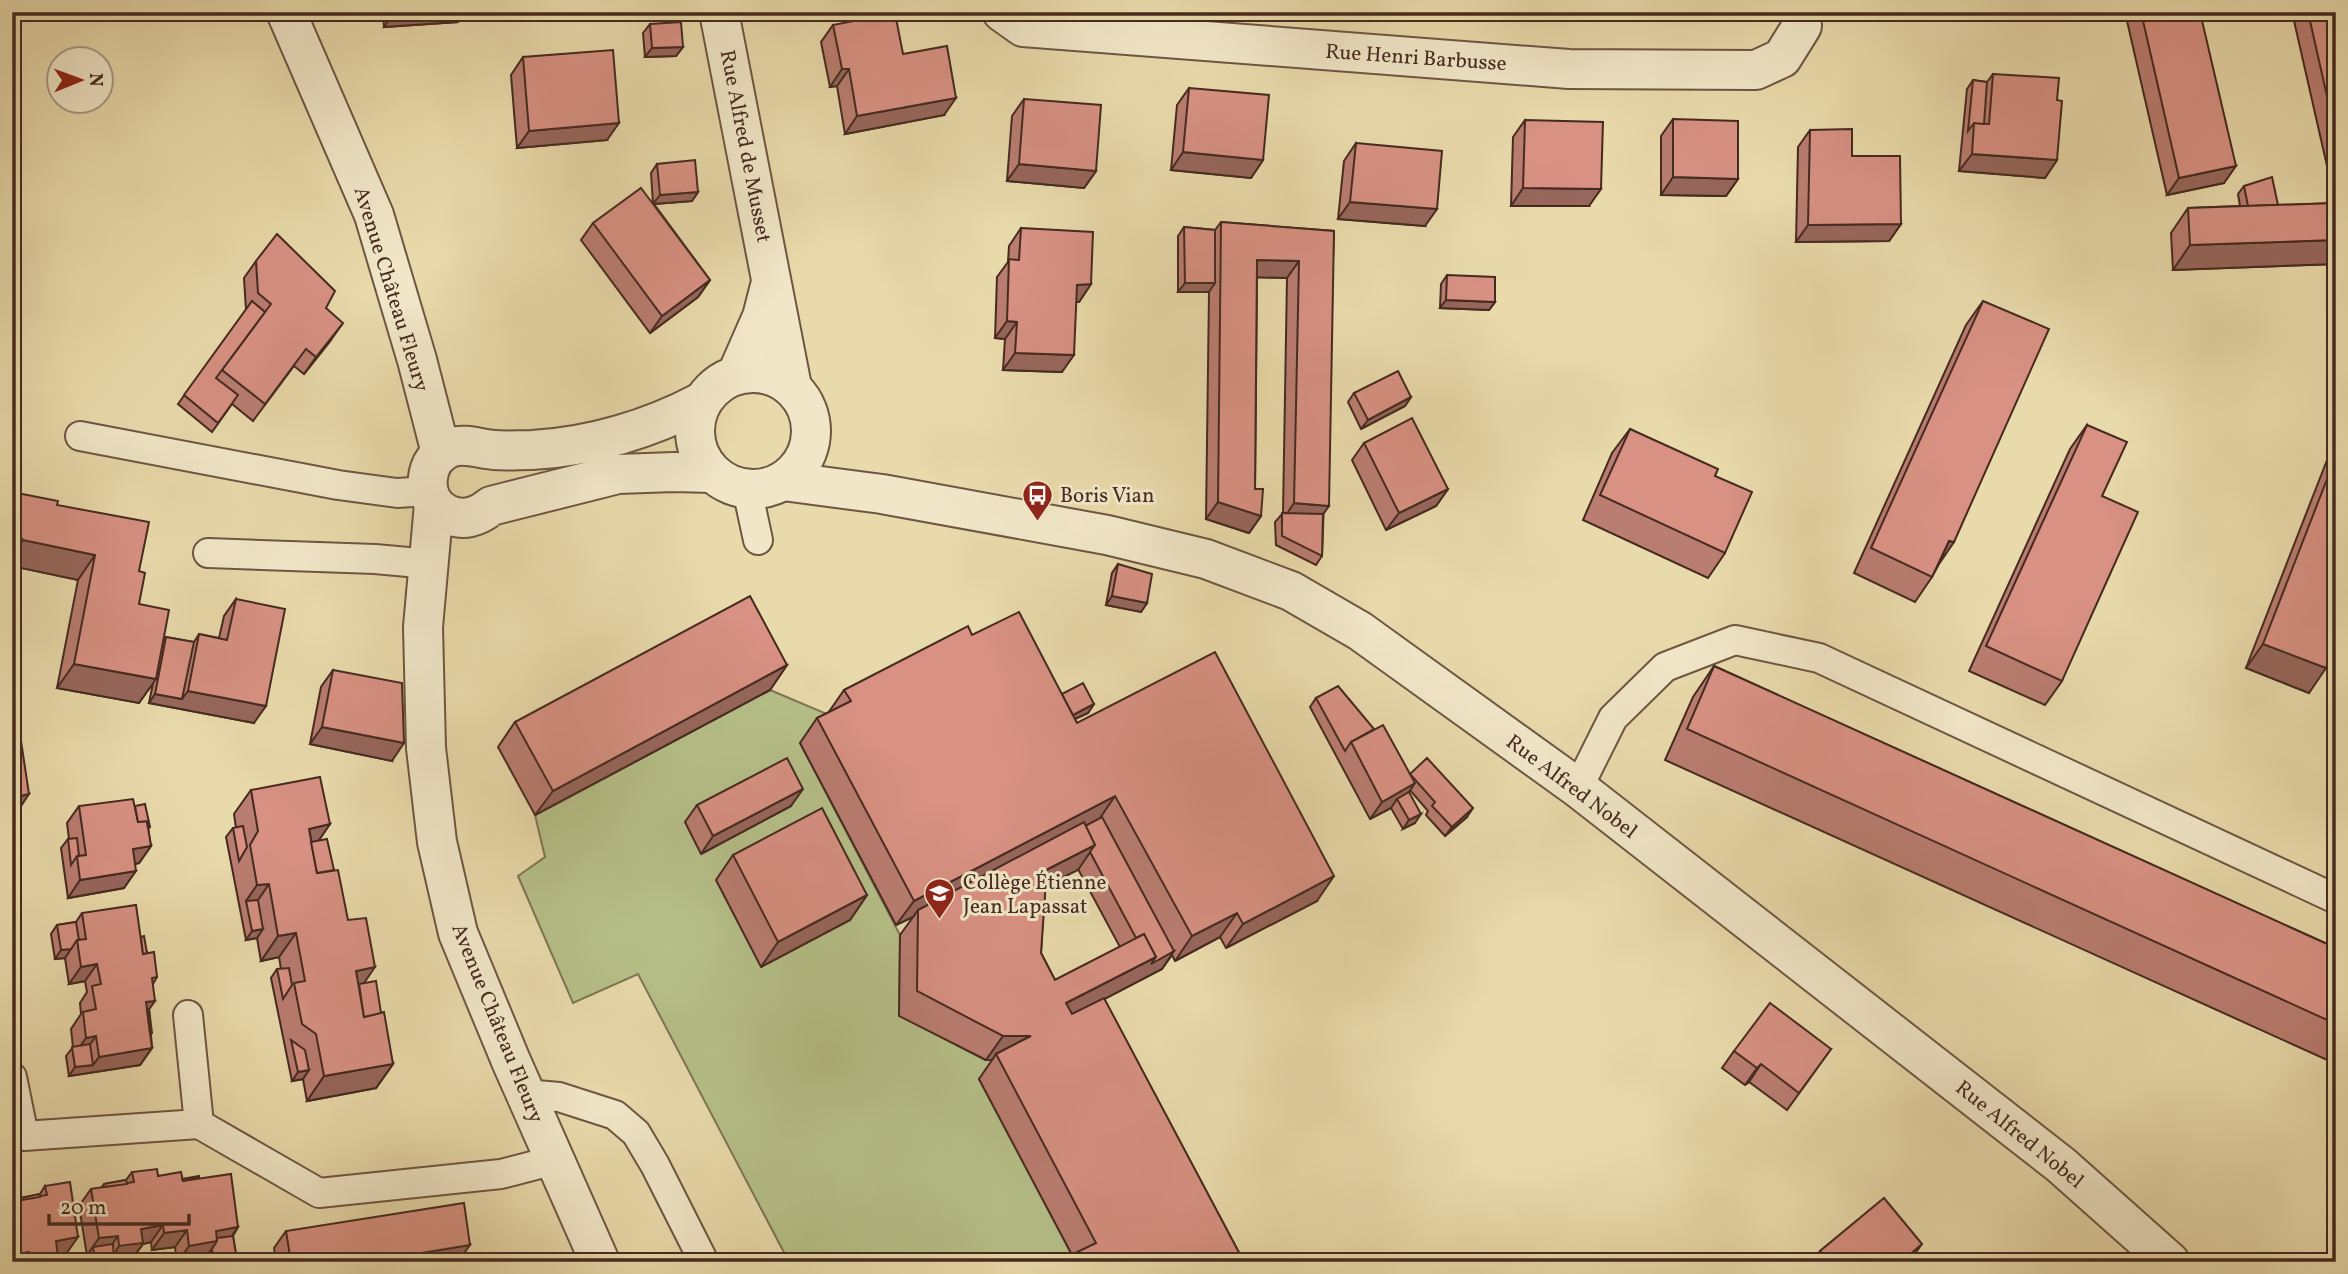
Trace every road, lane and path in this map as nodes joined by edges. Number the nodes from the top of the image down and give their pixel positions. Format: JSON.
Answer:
{"nodes":[{"id":1,"x":286,"y":12,"type":"edge"},
{"id":2,"x":719,"y":12,"type":"edge"},
{"id":3,"x":1002,"y":12,"type":"edge"},
{"id":4,"x":1800,"y":12,"type":"edge"},
{"id":5,"x":772,"y":281,"type":"junction"},
{"id":6,"x":737,"y":373,"type":"junction"},
{"id":7,"x":792,"y":387,"type":"junction"},
{"id":8,"x":701,"y":402,"type":"junction"},
{"id":9,"x":80,"y":436,"type":"dead end"},
{"id":10,"x":810,"y":444,"type":"junction"},
{"id":11,"x":441,"y":453,"type":"junction"},
{"id":12,"x":712,"y":474,"type":"junction"},
{"id":13,"x":783,"y":481,"type":"junction"},
{"id":14,"x":747,"y":489,"type":"junction"},
{"id":15,"x":882,"y":494,"type":"junction"},
{"id":16,"x":454,"y":505,"type":"junction"},
{"id":17,"x":758,"y":540,"type":"dead end"},
{"id":18,"x":208,"y":553,"type":"dead end"},
{"id":19,"x":430,"y":564,"type":"junction"},
{"id":20,"x":1578,"y":788,"type":"junction"},
{"id":21,"x":2336,"y":899,"type":"edge"},
{"id":22,"x":188,"y":1015,"type":"dead end"},
{"id":23,"x":12,"y":1077,"type":"edge"},
{"id":24,"x":526,"y":1094,"type":"junction"},
{"id":25,"x":199,"y":1124,"type":"junction"},
{"id":26,"x":555,"y":1160,"type":"junction"},
{"id":27,"x":600,"y":1262,"type":"edge"},
{"id":28,"x":704,"y":1262,"type":"edge"},
{"id":29,"x":2170,"y":1262,"type":"edge"}],
"edges":[{"from":1,"to":11,"type":"street","name":"Avenue Château Fleury"},
{"from":2,"to":5,"type":"street","name":"Rue Alfred de Musset"},
{"from":3,"to":4,"type":"street","name":"Rue Henri Barbusse"},
{"from":5,"to":6,"type":"street","name":"Rue Alfred de Musset"},
{"from":5,"to":7,"type":"street","name":"Rue Alfred de Musset"},
{"from":6,"to":7,"type":"street"},
{"from":6,"to":8,"type":"street"},
{"from":7,"to":10,"type":"street"},
{"from":8,"to":11,"type":"street"},
{"from":8,"to":12,"type":"street"},
{"from":9,"to":16,"type":"lane"},
{"from":10,"to":13,"type":"street"},
{"from":10,"to":15,"type":"street","name":"Rue Alfred Nobel"},
{"from":11,"to":16,"type":"street"},
{"from":12,"to":14,"type":"street"},
{"from":12,"to":16,"type":"street"},
{"from":13,"to":14,"type":"street","name":"Rue Alfred Nobel"},
{"from":13,"to":15,"type":"street","name":"Rue Alfred Nobel"},
{"from":14,"to":17,"type":"lane"},
{"from":15,"to":20,"type":"street","name":"Rue Alfred Nobel"},
{"from":16,"to":19,"type":"street","name":"Avenue Château Fleury"},
{"from":18,"to":19,"type":"lane"},
{"from":19,"to":24,"type":"street","name":"Avenue Château Fleury"},
{"from":20,"to":21,"type":"lane"},
{"from":20,"to":29,"type":"street","name":"Rue Alfred Nobel"},
{"from":22,"to":25,"type":"lane"},
{"from":23,"to":25,"type":"lane"},
{"from":24,"to":26,"type":"street","name":"Avenue Château Fleury"},
{"from":24,"to":28,"type":"lane"},
{"from":25,"to":26,"type":"lane"},
{"from":26,"to":27,"type":"street","name":"Avenue Château Fleury"}]}
